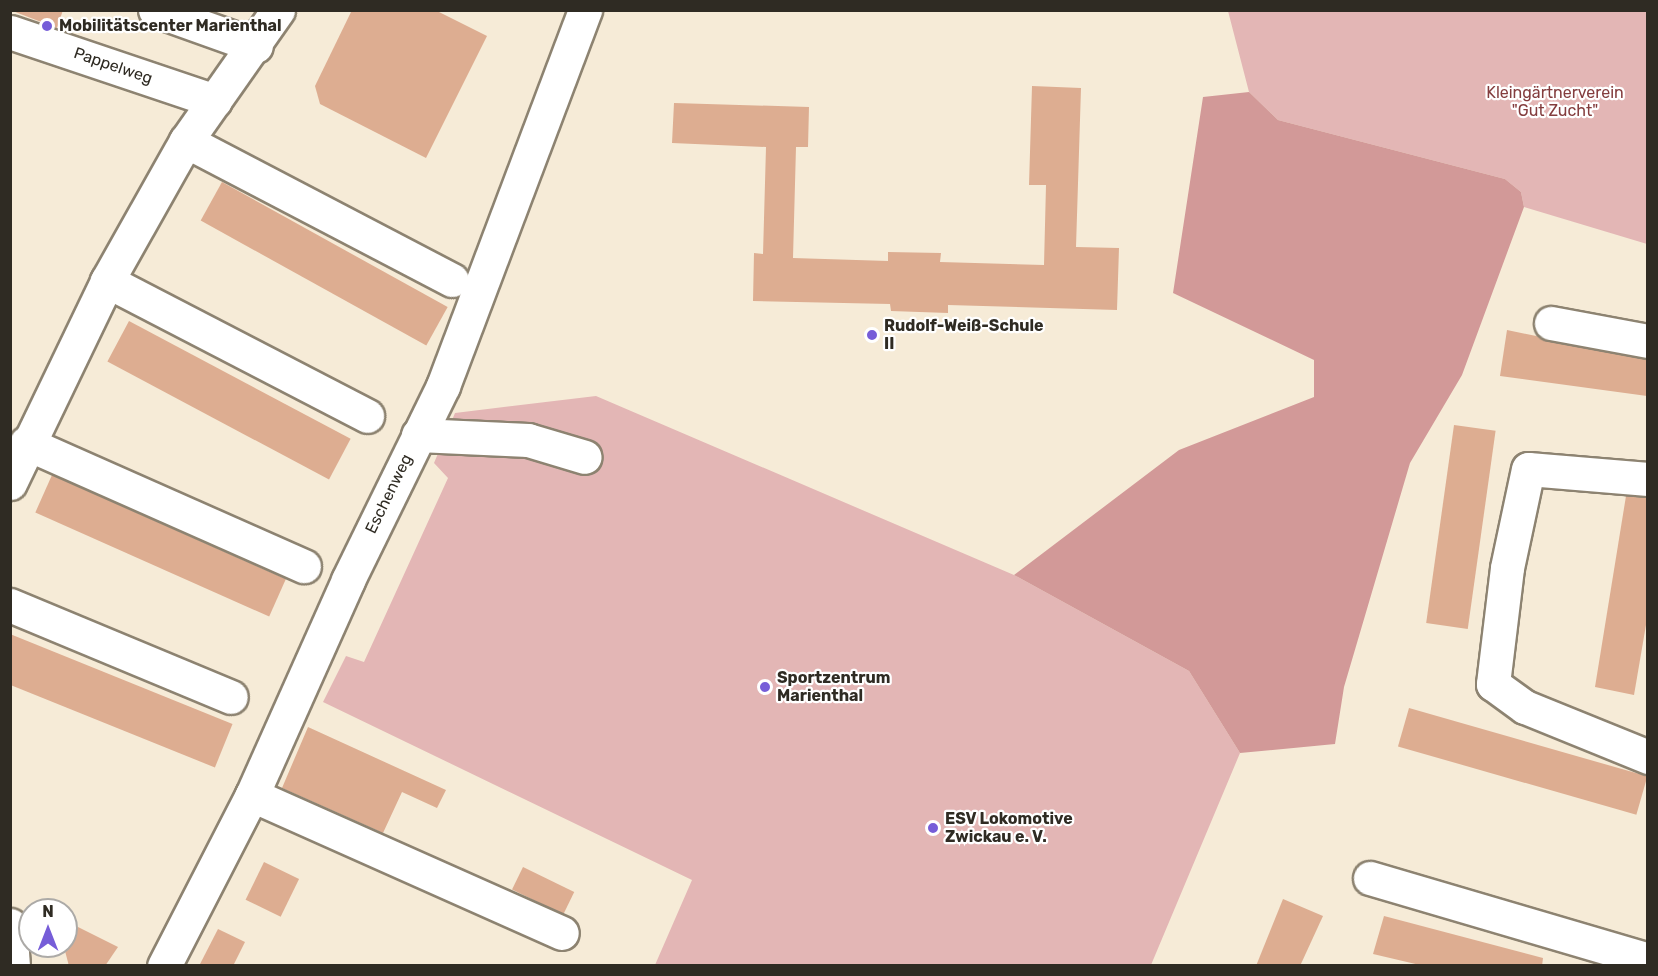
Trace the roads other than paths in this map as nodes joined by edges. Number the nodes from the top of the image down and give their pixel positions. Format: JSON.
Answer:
{"nodes":[{"id":1,"x":156,"y":10,"type":"edge"},
{"id":2,"x":278,"y":10,"type":"edge"},
{"id":3,"x":585,"y":10,"type":"edge"},
{"id":4,"x":10,"y":32,"type":"edge"},
{"id":5,"x":256,"y":46,"type":"junction"},
{"id":6,"x":215,"y":101,"type":"junction"},
{"id":7,"x":186,"y":141,"type":"junction"},
{"id":8,"x":452,"y":280,"type":"dead end"},
{"id":9,"x":107,"y":281,"type":"junction"},
{"id":10,"x":1551,"y":322,"type":"dead end"},
{"id":11,"x":1647,"y":341,"type":"edge"},
{"id":12,"x":367,"y":416,"type":"dead end"},
{"id":13,"x":418,"y":435,"type":"junction"},
{"id":14,"x":26,"y":443,"type":"junction"},
{"id":15,"x":585,"y":457,"type":"dead end"},
{"id":16,"x":1647,"y":479,"type":"edge"},
{"id":17,"x":10,"y":483,"type":"edge"},
{"id":18,"x":304,"y":566,"type":"dead end"},
{"id":19,"x":10,"y":605,"type":"edge"},
{"id":20,"x":231,"y":697,"type":"dead end"},
{"id":21,"x":1647,"y":758,"type":"edge"},
{"id":22,"x":252,"y":795,"type":"junction"},
{"id":23,"x":1370,"y":878,"type":"dead end"},
{"id":24,"x":10,"y":926,"type":"edge"},
{"id":25,"x":562,"y":933,"type":"dead end"},
{"id":26,"x":1647,"y":960,"type":"edge"},
{"id":27,"x":13,"y":966,"type":"edge"},
{"id":28,"x":164,"y":966,"type":"edge"}],
"edges":[{"from":1,"to":5,"type":"street"},
{"from":2,"to":5,"type":"street"},
{"from":3,"to":13,"type":"street","name":"Eschenweg"},
{"from":4,"to":6,"type":"street","name":"Pappelweg"},
{"from":5,"to":6,"type":"street"},
{"from":6,"to":7,"type":"street"},
{"from":7,"to":8,"type":"street"},
{"from":7,"to":9,"type":"street"},
{"from":9,"to":12,"type":"street"},
{"from":9,"to":14,"type":"street"},
{"from":10,"to":11,"type":"street"},
{"from":13,"to":15,"type":"street"},
{"from":13,"to":22,"type":"street","name":"Eschenweg"},
{"from":14,"to":17,"type":"street"},
{"from":14,"to":18,"type":"street"},
{"from":16,"to":21,"type":"street"},
{"from":19,"to":20,"type":"street"},
{"from":22,"to":25,"type":"street"},
{"from":22,"to":28,"type":"street","name":"Eschenweg"},
{"from":23,"to":26,"type":"street"},
{"from":24,"to":27,"type":"street"}]}
